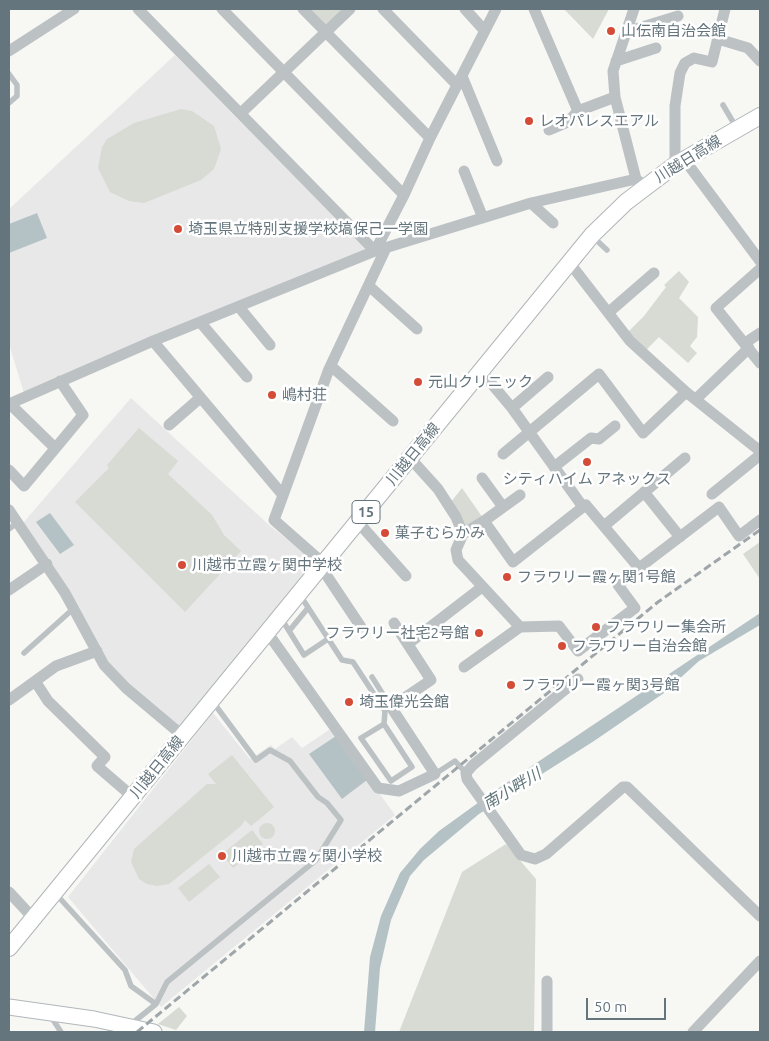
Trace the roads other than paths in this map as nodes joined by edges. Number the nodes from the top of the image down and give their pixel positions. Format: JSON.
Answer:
{"nodes":[{"id":1,"x":74,"y":9,"type":"edge"},
{"id":2,"x":138,"y":9,"type":"edge"},
{"id":3,"x":222,"y":9,"type":"edge"},
{"id":4,"x":303,"y":9,"type":"edge"},
{"id":5,"x":350,"y":9,"type":"edge"},
{"id":6,"x":383,"y":9,"type":"edge"},
{"id":7,"x":464,"y":9,"type":"edge"},
{"id":8,"x":496,"y":9,"type":"edge"},
{"id":9,"x":534,"y":9,"type":"edge"},
{"id":10,"x":634,"y":9,"type":"edge"},
{"id":11,"x":725,"y":9,"type":"edge"},
{"id":12,"x":678,"y":16,"type":"dead end"},
{"id":13,"x":484,"y":30,"type":"junction"},
{"id":14,"x":325,"y":32,"type":"junction"},
{"id":15,"x":626,"y":32,"type":"junction"},
{"id":16,"x":718,"y":39,"type":"junction"},
{"id":17,"x":656,"y":48,"type":"dead end"},
{"id":18,"x":9,"y":51,"type":"edge"},
{"id":19,"x":616,"y":61,"type":"junction"},
{"id":20,"x":760,"y":61,"type":"edge"},
{"id":21,"x":283,"y":71,"type":"junction"},
{"id":22,"x":9,"y":74,"type":"edge"},
{"id":23,"x":460,"y":81,"type":"junction"},
{"id":24,"x":615,"y":97,"type":"junction"},
{"id":25,"x":9,"y":104,"type":"edge"},
{"id":26,"x":723,"y":105,"type":"dead end"},
{"id":27,"x":578,"y":111,"type":"junction"},
{"id":28,"x":241,"y":113,"type":"junction"},
{"id":29,"x":760,"y":116,"type":"edge"},
{"id":30,"x":738,"y":129,"type":"junction"},
{"id":31,"x":549,"y":130,"type":"dead end"},
{"id":32,"x":430,"y":138,"type":"junction"},
{"id":33,"x":497,"y":161,"type":"dead end"},
{"id":34,"x":680,"y":162,"type":"junction"},
{"id":35,"x":464,"y":171,"type":"dead end"},
{"id":36,"x":641,"y":183,"type":"junction"},
{"id":37,"x":404,"y":195,"type":"junction"},
{"id":38,"x":531,"y":203,"type":"junction"},
{"id":39,"x":483,"y":218,"type":"junction"},
{"id":40,"x":553,"y":223,"type":"dead end"},
{"id":41,"x":592,"y":235,"type":"junction"},
{"id":42,"x":381,"y":250,"type":"junction"},
{"id":43,"x":607,"y":250,"type":"dead end"},
{"id":44,"x":760,"y":261,"type":"edge"},
{"id":45,"x":569,"y":262,"type":"junction"},
{"id":46,"x":760,"y":269,"type":"edge"},
{"id":47,"x":654,"y":273,"type":"dead end"},
{"id":48,"x":369,"y":286,"type":"junction"},
{"id":49,"x":239,"y":306,"type":"junction"},
{"id":50,"x":609,"y":312,"type":"junction"},
{"id":51,"x":200,"y":322,"type":"junction"},
{"id":52,"x":417,"y":329,"type":"dead end"},
{"id":53,"x":760,"y":332,"type":"edge"},
{"id":54,"x":153,"y":341,"type":"junction"},
{"id":55,"x":270,"y":345,"type":"dead end"},
{"id":56,"x":747,"y":346,"type":"junction"},
{"id":57,"x":760,"y":362,"type":"edge"},
{"id":58,"x":331,"y":366,"type":"junction"},
{"id":59,"x":480,"y":370,"type":"junction"},
{"id":60,"x":548,"y":376,"type":"dead end"},
{"id":61,"x":247,"y":377,"type":"dead end"},
{"id":62,"x":60,"y":381,"type":"junction"},
{"id":63,"x":686,"y":392,"type":"junction"},
{"id":64,"x":200,"y":398,"type":"junction"},
{"id":65,"x":696,"y":399,"type":"junction"},
{"id":66,"x":9,"y":404,"type":"edge"},
{"id":67,"x":512,"y":408,"type":"junction"},
{"id":68,"x":393,"y":421,"type":"dead end"},
{"id":69,"x":169,"y":425,"type":"dead end"},
{"id":70,"x":615,"y":426,"type":"dead end"},
{"id":71,"x":529,"y":432,"type":"junction"},
{"id":72,"x":55,"y":448,"type":"junction"},
{"id":73,"x":760,"y":451,"type":"edge"},
{"id":74,"x":503,"y":454,"type":"dead end"},
{"id":75,"x":760,"y":455,"type":"edge"},
{"id":76,"x":410,"y":458,"type":"junction"},
{"id":77,"x":685,"y":458,"type":"dead end"},
{"id":78,"x":554,"y":467,"type":"junction"},
{"id":79,"x":9,"y":470,"type":"edge"},
{"id":80,"x":482,"y":478,"type":"dead end"},
{"id":81,"x":644,"y":492,"type":"junction"},
{"id":82,"x":282,"y":494,"type":"junction"},
{"id":83,"x":712,"y":494,"type":"dead end"},
{"id":84,"x":520,"y":495,"type":"dead end"},
{"id":85,"x":503,"y":507,"type":"junction"},
{"id":86,"x":583,"y":507,"type":"junction"},
{"id":87,"x":9,"y":510,"type":"edge"},
{"id":88,"x":760,"y":520,"type":"edge"},
{"id":89,"x":484,"y":521,"type":"junction"},
{"id":90,"x":358,"y":522,"type":"junction"},
{"id":91,"x":13,"y":526,"type":"edge"},
{"id":92,"x":604,"y":526,"type":"junction"},
{"id":93,"x":463,"y":534,"type":"junction"},
{"id":94,"x":680,"y":537,"type":"junction"},
{"id":95,"x":47,"y":564,"type":"junction"},
{"id":96,"x":322,"y":566,"type":"junction"},
{"id":97,"x":639,"y":568,"type":"junction"},
{"id":98,"x":406,"y":576,"type":"dead end"},
{"id":99,"x":482,"y":588,"type":"junction"},
{"id":100,"x":9,"y":590,"type":"edge"},
{"id":101,"x":299,"y":594,"type":"junction"},
{"id":102,"x":308,"y":608,"type":"junction"},
{"id":103,"x":73,"y":609,"type":"junction"},
{"id":104,"x":280,"y":617,"type":"junction"},
{"id":105,"x":394,"y":623,"type":"dead end"},
{"id":106,"x":361,"y":627,"type":"dead end"},
{"id":107,"x":520,"y":627,"type":"junction"},
{"id":108,"x":289,"y":631,"type":"junction"},
{"id":109,"x":267,"y":632,"type":"junction"},
{"id":110,"x":328,"y":639,"type":"junction"},
{"id":111,"x":408,"y":644,"type":"junction"},
{"id":112,"x":96,"y":651,"type":"junction"},
{"id":113,"x":24,"y":653,"type":"dead end"},
{"id":114,"x":464,"y":668,"type":"dead end"},
{"id":115,"x":372,"y":676,"type":"dead end"},
{"id":116,"x":578,"y":679,"type":"dead end"},
{"id":117,"x":35,"y":681,"type":"junction"},
{"id":118,"x":11,"y":695,"type":"edge"},
{"id":119,"x":211,"y":700,"type":"junction"},
{"id":120,"x":391,"y":707,"type":"junction"},
{"id":121,"x":384,"y":724,"type":"junction"},
{"id":122,"x":182,"y":736,"type":"junction"},
{"id":123,"x":466,"y":773,"type":"junction"},
{"id":124,"x":435,"y":774,"type":"junction"},
{"id":125,"x":133,"y":797,"type":"junction"},
{"id":126,"x":9,"y":892,"type":"edge"},
{"id":127,"x":55,"y":893,"type":"junction"},
{"id":128,"x":760,"y":916,"type":"edge"},
{"id":129,"x":34,"y":919,"type":"junction"},
{"id":130,"x":9,"y":948,"type":"edge"},
{"id":131,"x":760,"y":961,"type":"edge"},
{"id":132,"x":546,"y":980,"type":"dead end"},
{"id":133,"x":156,"y":1004,"type":"junction"},
{"id":134,"x":9,"y":1007,"type":"edge"},
{"id":135,"x":48,"y":1012,"type":"junction"},
{"id":136,"x":129,"y":1027,"type":"junction"},
{"id":137,"x":61,"y":1032,"type":"edge"},
{"id":138,"x":154,"y":1032,"type":"edge"},
{"id":139,"x":547,"y":1032,"type":"edge"},
{"id":140,"x":692,"y":1032,"type":"edge"}],
"edges":[{"from":1,"to":18,"type":"street"},
{"from":2,"to":28,"type":"street"},
{"from":3,"to":21,"type":"street"},
{"from":4,"to":14,"type":"street"},
{"from":5,"to":14,"type":"street"},
{"from":6,"to":23,"type":"street"},
{"from":7,"to":13,"type":"street"},
{"from":8,"to":13,"type":"street"},
{"from":9,"to":27,"type":"street"},
{"from":10,"to":15,"type":"street"},
{"from":11,"to":16,"type":"street"},
{"from":12,"to":15,"type":"street"},
{"from":13,"to":23,"type":"street"},
{"from":14,"to":21,"type":"street"},
{"from":14,"to":32,"type":"street"},
{"from":15,"to":19,"type":"street"},
{"from":16,"to":20,"type":"street"},
{"from":16,"to":34,"type":"street"},
{"from":17,"to":19,"type":"street"},
{"from":19,"to":24,"type":"street"},
{"from":21,"to":28,"type":"street"},
{"from":21,"to":37,"type":"street"},
{"from":22,"to":25,"type":"lane"},
{"from":23,"to":32,"type":"street"},
{"from":23,"to":33,"type":"street"},
{"from":24,"to":27,"type":"street"},
{"from":24,"to":36,"type":"street"},
{"from":26,"to":30,"type":"lane"},
{"from":27,"to":31,"type":"street"},
{"from":28,"to":42,"type":"street"},
{"from":29,"to":30,"type":"main road","name":"川越日高線","number":"15"},
{"from":30,"to":34,"type":"main road","name":"川越日高線","number":"15"},
{"from":32,"to":37,"type":"street"},
{"from":34,"to":36,"type":"main road","name":"川越日高線","number":"15"},
{"from":34,"to":44,"type":"street"},
{"from":35,"to":39,"type":"street"},
{"from":36,"to":38,"type":"street"},
{"from":36,"to":41,"type":"main road","name":"川越日高線","number":"15"},
{"from":37,"to":42,"type":"street"},
{"from":38,"to":39,"type":"street"},
{"from":38,"to":40,"type":"street"},
{"from":39,"to":42,"type":"street"},
{"from":41,"to":43,"type":"lane"},
{"from":41,"to":45,"type":"main road","name":"川越日高線","number":"15"},
{"from":42,"to":48,"type":"street"},
{"from":42,"to":49,"type":"street"},
{"from":45,"to":50,"type":"street"},
{"from":45,"to":59,"type":"main road","name":"川越日高線","number":"15"},
{"from":46,"to":56,"type":"street"},
{"from":47,"to":50,"type":"street"},
{"from":48,"to":52,"type":"street"},
{"from":48,"to":58,"type":"street"},
{"from":49,"to":51,"type":"street"},
{"from":49,"to":55,"type":"street"},
{"from":50,"to":63,"type":"street"},
{"from":51,"to":54,"type":"street"},
{"from":51,"to":61,"type":"street"},
{"from":53,"to":56,"type":"street"},
{"from":54,"to":62,"type":"street"},
{"from":54,"to":64,"type":"street"},
{"from":56,"to":57,"type":"street"},
{"from":56,"to":65,"type":"street"},
{"from":58,"to":68,"type":"street"},
{"from":58,"to":82,"type":"street"},
{"from":59,"to":67,"type":"street"},
{"from":59,"to":76,"type":"main road","name":"川越日高線","number":"15"},
{"from":60,"to":67,"type":"street"},
{"from":62,"to":66,"type":"street"},
{"from":62,"to":72,"type":"street"},
{"from":63,"to":65,"type":"street"},
{"from":63,"to":71,"type":"street"},
{"from":64,"to":69,"type":"street"},
{"from":64,"to":82,"type":"street"},
{"from":65,"to":73,"type":"street"},
{"from":66,"to":72,"type":"street"},
{"from":67,"to":71,"type":"street"},
{"from":70,"to":78,"type":"street"},
{"from":71,"to":74,"type":"street"},
{"from":71,"to":78,"type":"street"},
{"from":72,"to":79,"type":"street"},
{"from":75,"to":83,"type":"street"},
{"from":76,"to":90,"type":"main road","name":"川越日高線","number":"15"},
{"from":76,"to":93,"type":"street"},
{"from":77,"to":81,"type":"street"},
{"from":78,"to":86,"type":"street"},
{"from":80,"to":85,"type":"street"},
{"from":81,"to":92,"type":"street"},
{"from":81,"to":94,"type":"street"},
{"from":82,"to":96,"type":"street"},
{"from":84,"to":85,"type":"street"},
{"from":85,"to":89,"type":"street"},
{"from":86,"to":89,"type":"street"},
{"from":86,"to":92,"type":"street"},
{"from":87,"to":91,"type":"street"},
{"from":88,"to":94,"type":"street"},
{"from":89,"to":93,"type":"street"},
{"from":90,"to":96,"type":"main road","name":"川越日高線","number":"15"},
{"from":90,"to":98,"type":"street"},
{"from":91,"to":95,"type":"street"},
{"from":92,"to":97,"type":"street"},
{"from":93,"to":99,"type":"street"},
{"from":94,"to":97,"type":"street"},
{"from":95,"to":100,"type":"street"},
{"from":95,"to":103,"type":"street"},
{"from":96,"to":101,"type":"main road","name":"川越日高線","number":"15"},
{"from":96,"to":106,"type":"street"},
{"from":97,"to":107,"type":"street"},
{"from":99,"to":107,"type":"street"},
{"from":99,"to":111,"type":"street"},
{"from":101,"to":102,"type":"lane"},
{"from":101,"to":104,"type":"main road","name":"川越日高線","number":"15"},
{"from":102,"to":108,"type":"lane"},
{"from":102,"to":110,"type":"lane"},
{"from":103,"to":112,"type":"street"},
{"from":103,"to":113,"type":"lane"},
{"from":104,"to":108,"type":"lane"},
{"from":104,"to":109,"type":"main road","name":"川越日高線","number":"15"},
{"from":105,"to":111,"type":"street"},
{"from":107,"to":114,"type":"street"},
{"from":108,"to":110,"type":"lane"},
{"from":109,"to":119,"type":"main road","name":"川越日高線","number":"15"},
{"from":109,"to":124,"type":"street"},
{"from":110,"to":121,"type":"lane"},
{"from":111,"to":120,"type":"street"},
{"from":112,"to":117,"type":"street"},
{"from":112,"to":122,"type":"street"},
{"from":115,"to":120,"type":"lane"},
{"from":116,"to":123,"type":"street"},
{"from":117,"to":118,"type":"street"},
{"from":117,"to":125,"type":"street"},
{"from":119,"to":122,"type":"main road","name":"川越日高線","number":"15"},
{"from":119,"to":133,"type":"lane"},
{"from":120,"to":124,"type":"street"},
{"from":121,"to":121,"type":"lane"},
{"from":122,"to":125,"type":"main road","name":"川越日高線","number":"15"},
{"from":123,"to":124,"type":"lane"},
{"from":123,"to":128,"type":"street"},
{"from":125,"to":127,"type":"main road","name":"川越日高線","number":"15"},
{"from":126,"to":129,"type":"street"},
{"from":127,"to":129,"type":"main road","name":"川越日高線","number":"15"},
{"from":127,"to":133,"type":"lane"},
{"from":129,"to":130,"type":"main road","name":"川越日高線","number":"15"},
{"from":131,"to":140,"type":"street"},
{"from":132,"to":139,"type":"street"},
{"from":133,"to":136,"type":"lane"},
{"from":134,"to":135,"type":"street"},
{"from":135,"to":136,"type":"street"},
{"from":135,"to":137,"type":"lane"},
{"from":136,"to":138,"type":"street"}]}
